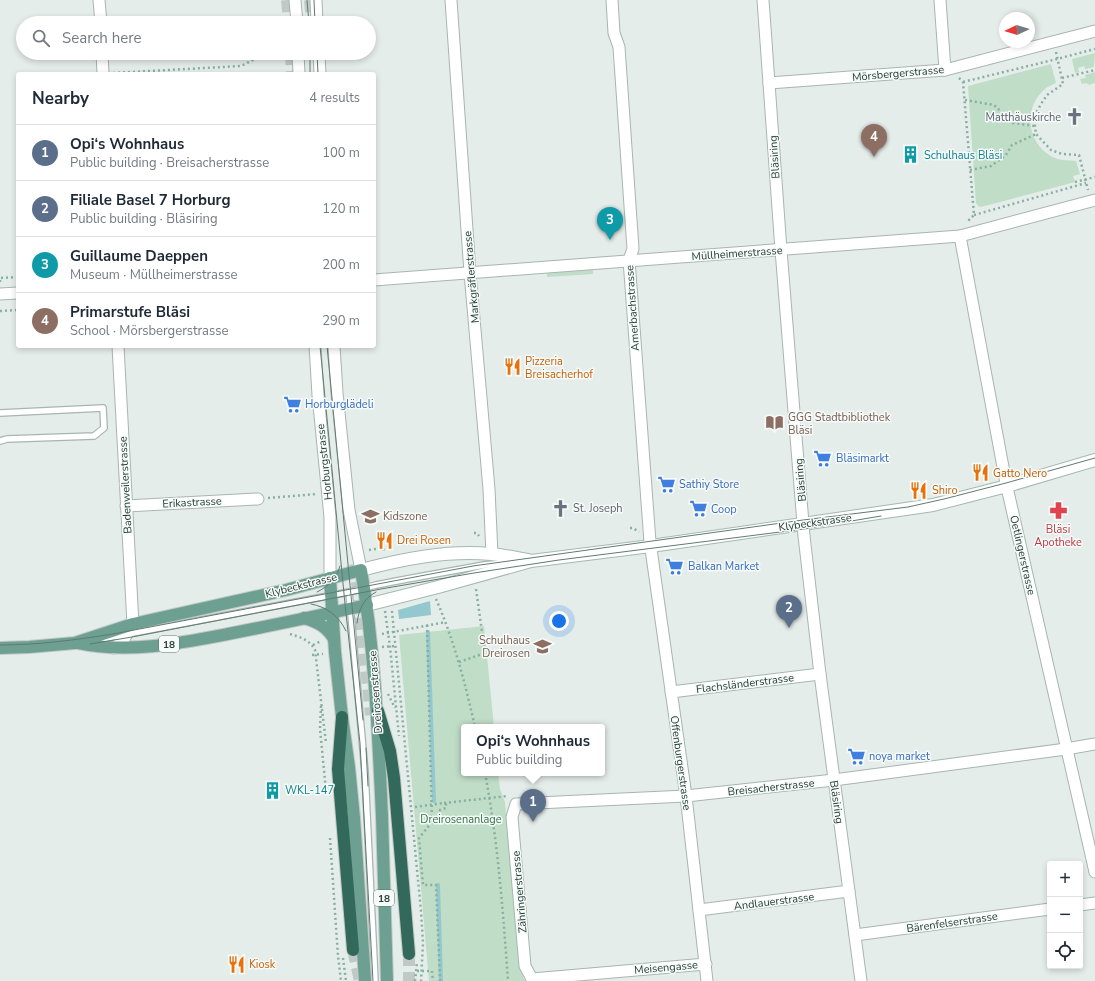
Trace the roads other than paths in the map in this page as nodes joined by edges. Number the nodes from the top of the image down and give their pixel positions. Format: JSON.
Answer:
{"nodes":[{"id":1,"x":99,"y":0,"type":"edge"},
{"id":2,"x":295,"y":0,"type":"edge"},
{"id":3,"x":316,"y":0,"type":"edge"},
{"id":4,"x":451,"y":0,"type":"edge"},
{"id":5,"x":612,"y":0,"type":"edge"},
{"id":6,"x":763,"y":0,"type":"edge"},
{"id":7,"x":940,"y":0,"type":"edge"},
{"id":8,"x":100,"y":16,"type":"edge"},
{"id":9,"x":296,"y":16,"type":"edge"},
{"id":10,"x":317,"y":16,"type":"edge"},
{"id":11,"x":1095,"y":31,"type":"edge"},
{"id":12,"x":102,"y":60,"type":"edge"},
{"id":13,"x":298,"y":60,"type":"edge"},
{"id":14,"x":319,"y":60,"type":"edge"},
{"id":15,"x":945,"y":70,"type":"junction"},
{"id":16,"x":103,"y":72,"type":"edge"},
{"id":17,"x":299,"y":72,"type":"edge"},
{"id":18,"x":320,"y":72,"type":"edge"},
{"id":19,"x":769,"y":83,"type":"junction"},
{"id":20,"x":1093,"y":201,"type":"edge"},
{"id":21,"x":960,"y":236,"type":"junction"},
{"id":22,"x":781,"y":250,"type":"junction"},
{"id":23,"x":629,"y":260,"type":"junction"},
{"id":24,"x":470,"y":273,"type":"junction"},
{"id":25,"x":376,"y":280,"type":"edge"},
{"id":26,"x":16,"y":293,"type":"edge"},
{"id":27,"x":0,"y":294,"type":"edge"},
{"id":28,"x":118,"y":348,"type":"edge"},
{"id":29,"x":315,"y":348,"type":"edge"},
{"id":30,"x":334,"y":348,"type":"edge"},
{"id":31,"x":0,"y":413,"type":"edge"},
{"id":32,"x":0,"y":441,"type":"edge"},
{"id":33,"x":1095,"y":460,"type":"edge"},
{"id":34,"x":1007,"y":486,"type":"junction"},
{"id":35,"x":258,"y":499,"type":"road end"},
{"id":36,"x":126,"y":506,"type":"junction"},
{"id":37,"x":803,"y":524,"type":"junction"},
{"id":38,"x":651,"y":546,"type":"junction"},
{"id":39,"x":492,"y":554,"type":"junction"},
{"id":40,"x":531,"y":561,"type":"junction"},
{"id":41,"x":361,"y":570,"type":"junction"},
{"id":42,"x":330,"y":578,"type":"junction"},
{"id":43,"x":364,"y":588,"type":"junction"},
{"id":44,"x":349,"y":592,"type":"junction"},
{"id":45,"x":331,"y":595,"type":"junction"},
{"id":46,"x":367,"y":604,"type":"junction"},
{"id":47,"x":350,"y":608,"type":"junction"},
{"id":48,"x":332,"y":612,"type":"junction"},
{"id":49,"x":304,"y":618,"type":"junction"},
{"id":50,"x":133,"y":624,"type":"junction"},
{"id":51,"x":127,"y":635,"type":"junction"},
{"id":52,"x":334,"y":639,"type":"junction"},
{"id":53,"x":75,"y":643,"type":"junction"},
{"id":54,"x":0,"y":648,"type":"edge"},
{"id":55,"x":114,"y":648,"type":"junction"},
{"id":56,"x":820,"y":674,"type":"junction"},
{"id":57,"x":671,"y":692,"type":"junction"},
{"id":58,"x":378,"y":711,"type":"junction"},
{"id":59,"x":342,"y":717,"type":"junction"},
{"id":60,"x":1095,"y":744,"type":"edge"},
{"id":61,"x":1066,"y":749,"type":"junction"},
{"id":62,"x":834,"y":780,"type":"junction"},
{"id":63,"x":686,"y":796,"type":"junction"},
{"id":64,"x":516,"y":804,"type":"joint"},
{"id":65,"x":1095,"y":872,"type":"edge"},
{"id":66,"x":849,"y":891,"type":"junction"},
{"id":67,"x":1095,"y":903,"type":"edge"},
{"id":68,"x":1083,"y":905,"type":"edge"},
{"id":69,"x":1047,"y":909,"type":"edge"},
{"id":70,"x":699,"y":910,"type":"junction"},
{"id":71,"x":855,"y":935,"type":"junction"},
{"id":72,"x":353,"y":950,"type":"tunnel mouth"},
{"id":73,"x":409,"y":954,"type":"tunnel mouth"},
{"id":74,"x":706,"y":964,"type":"junction"},
{"id":75,"x":532,"y":978,"type":"joint"},
{"id":76,"x":365,"y":981,"type":"edge"},
{"id":77,"x":375,"y":981,"type":"edge"},
{"id":78,"x":387,"y":981,"type":"edge"},
{"id":79,"x":707,"y":981,"type":"edge"},
{"id":80,"x":861,"y":981,"type":"edge"}],
"edges":[{"from":1,"to":8,"type":"street"},
{"from":2,"to":9,"type":"street"},
{"from":3,"to":10,"type":"street"},
{"from":4,"to":24,"type":"street","name":"Markgräflerstrasse"},
{"from":5,"to":23,"type":"street","name":"Amerbachstrasse"},
{"from":6,"to":19,"type":"street","name":"Bläsiring"},
{"from":7,"to":15,"type":"street"},
{"from":11,"to":15,"type":"street","name":"Mörsbergerstrasse"},
{"from":12,"to":16,"type":"street"},
{"from":13,"to":17,"type":"street"},
{"from":14,"to":18,"type":"street"},
{"from":15,"to":19,"type":"street","name":"Mörsbergerstrasse"},
{"from":19,"to":22,"type":"street","name":"Bläsiring"},
{"from":20,"to":21,"type":"street","name":"Müllheimerstrasse"},
{"from":21,"to":22,"type":"street","name":"Müllheimerstrasse"},
{"from":21,"to":34,"type":"street","name":"Oetlingerstrasse"},
{"from":22,"to":23,"type":"street","name":"Müllheimerstrasse"},
{"from":22,"to":37,"type":"street","name":"Bläsiring"},
{"from":23,"to":24,"type":"street","name":"Müllheimerstrasse"},
{"from":23,"to":38,"type":"street","name":"Amerbachstrasse"},
{"from":24,"to":25,"type":"street","name":"Müllheimerstrasse"},
{"from":24,"to":39,"type":"street","name":"Markgräflerstrasse"},
{"from":26,"to":27,"type":"street"},
{"from":28,"to":36,"type":"street","name":"Badenweilerstrasse"},
{"from":29,"to":42,"type":"street","name":"Horburgstrasse"},
{"from":30,"to":41,"type":"street","name":"Horburgstrasse"},
{"from":31,"to":32,"type":"lane"},
{"from":33,"to":34,"type":"street","name":"Klybeckstrasse"},
{"from":34,"to":37,"type":"street","name":"Klybeckstrasse"},
{"from":34,"to":61,"type":"street","name":"Oetlingerstrasse"},
{"from":35,"to":36,"type":"street","name":"Erikastrasse"},
{"from":36,"to":50,"type":"street","name":"Badenweilerstrasse"},
{"from":37,"to":38,"type":"street","name":"Klybeckstrasse"},
{"from":37,"to":56,"type":"street","name":"Bläsiring"},
{"from":38,"to":40,"type":"street","name":"Klybeckstrasse"},
{"from":38,"to":57,"type":"street","name":"Offenburgerstrasse"},
{"from":39,"to":40,"type":"street","name":"Klybeckstrasse"},
{"from":39,"to":41,"type":"street","name":"Klybeckstrasse"},
{"from":40,"to":43,"type":"lane"},
{"from":40,"to":46,"type":"street","name":"Klybeckstrasse"},
{"from":41,"to":42,"type":"main road","name":"Klybeckstrasse","number":"18"},
{"from":41,"to":43,"type":"main road","name":"Dreirosenstrasse","number":"18"},
{"from":42,"to":45,"type":"main road","number":"18"},
{"from":42,"to":50,"type":"main road","name":"Klybeckstrasse","number":"18"},
{"from":43,"to":44,"type":"lane"},
{"from":43,"to":46,"type":"main road","name":"Dreirosenstrasse","number":"18"},
{"from":44,"to":45,"type":"lane"},
{"from":44,"to":47,"type":"lane"},
{"from":45,"to":48,"type":"main road","number":"18"},
{"from":45,"to":51,"type":"lane"},
{"from":46,"to":47,"type":"main road","name":"Klybeckstrasse","number":"18"},
{"from":46,"to":58,"type":"main road","name":"Dreirosenstrasse","number":"18"},
{"from":47,"to":48,"type":"main road","name":"Klybeckstrasse","number":"18"},
{"from":47,"to":77,"type":"lane"},
{"from":48,"to":49,"type":"main road","name":"Klybeckstrasse","number":"18"},
{"from":48,"to":52,"type":"main road","number":"18"},
{"from":49,"to":52,"type":"main road"},
{"from":49,"to":55,"type":"main road","name":"Klybeckstrasse","number":"18"},
{"from":50,"to":51,"type":"street"},
{"from":50,"to":53,"type":"main road","name":"Klybeckstrasse","number":"18"},
{"from":51,"to":53,"type":"lane"},
{"from":51,"to":55,"type":"street"},
{"from":52,"to":59,"type":"main road","number":"18"},
{"from":53,"to":54,"type":"main road","name":"Klybeckstrasse","number":"18"},
{"from":53,"to":55,"type":"main road","name":"Klybeckstrasse","number":"18"},
{"from":56,"to":57,"type":"street","name":"Flachsländerstrasse"},
{"from":56,"to":62,"type":"street","name":"Bläsiring"},
{"from":57,"to":63,"type":"street","name":"Offenburgerstrasse"},
{"from":58,"to":73,"type":"highway"},
{"from":58,"to":78,"type":"main road","name":"Dreirosenstrasse","number":"18","bridge":true},
{"from":59,"to":72,"type":"highway"},
{"from":59,"to":76,"type":"main road","number":"18"},
{"from":60,"to":61,"type":"street","name":"Breisacherstrasse"},
{"from":61,"to":62,"type":"street","name":"Breisacherstrasse"},
{"from":61,"to":65,"type":"street","name":"Oetlingerstrasse"},
{"from":62,"to":63,"type":"street","name":"Breisacherstrasse"},
{"from":62,"to":66,"type":"street","name":"Bläsiring"},
{"from":63,"to":64,"type":"street","name":"Breisacherstrasse"},
{"from":63,"to":70,"type":"street","name":"Offenburgerstrasse"},
{"from":64,"to":75,"type":"street","name":"Zähringerstrasse"},
{"from":66,"to":70,"type":"street","name":"Andlauerstrasse"},
{"from":66,"to":71,"type":"street","name":"Bläsiring"},
{"from":67,"to":68,"type":"street"},
{"from":69,"to":71,"type":"street","name":"Bärenfelserstrasse"},
{"from":70,"to":74,"type":"street","name":"Offenburgerstrasse"},
{"from":71,"to":80,"type":"street","name":"Bläsiring"},
{"from":74,"to":75,"type":"street","name":"Meisengasse"},
{"from":74,"to":79,"type":"street","name":"Offenburgerstrasse"}]}
